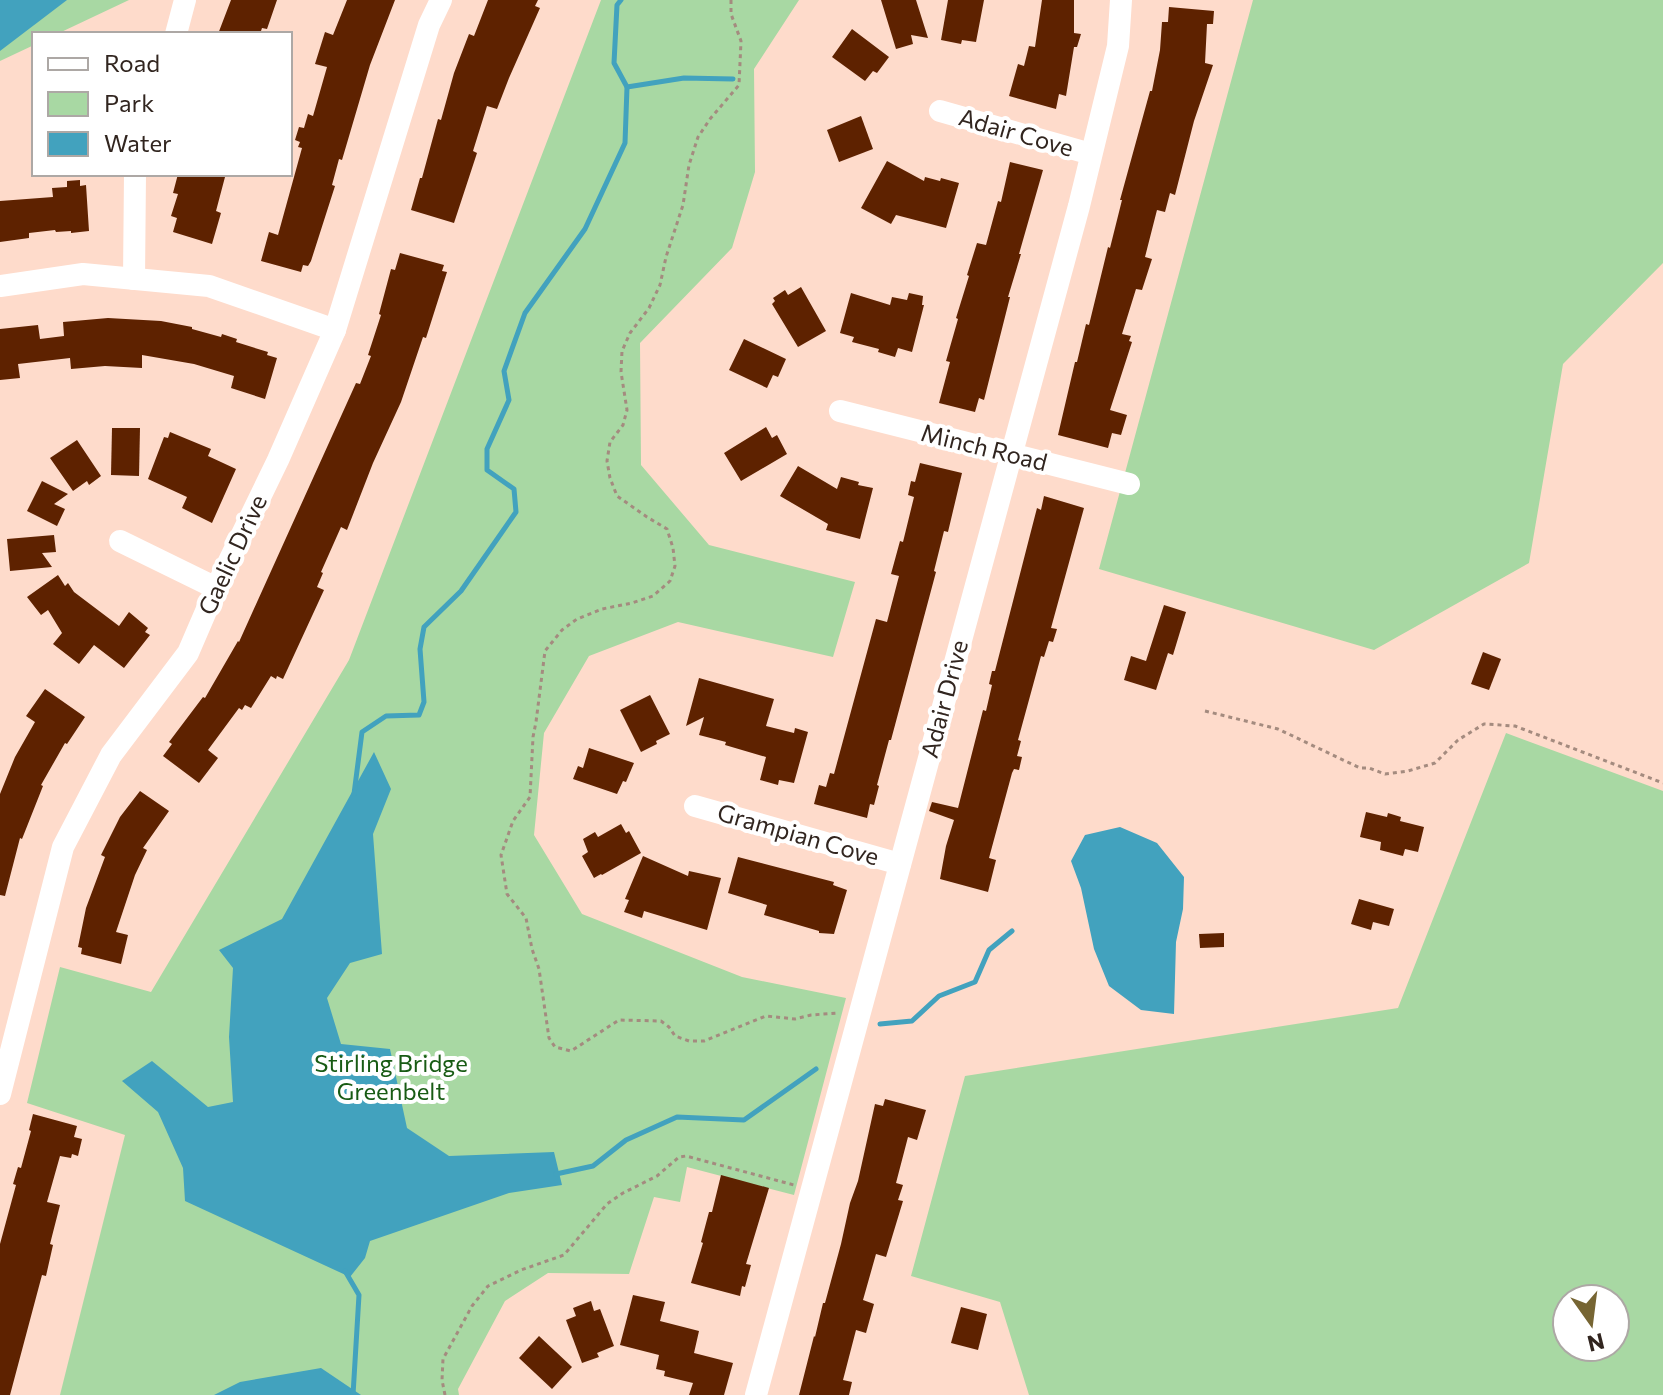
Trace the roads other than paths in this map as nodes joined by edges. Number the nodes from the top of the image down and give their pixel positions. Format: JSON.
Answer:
{"nodes":[{"id":1,"x":185,"y":0,"type":"edge"},
{"id":2,"x":441,"y":0,"type":"edge"},
{"id":3,"x":1121,"y":0,"type":"edge"},
{"id":4,"x":177,"y":32,"type":"edge"},
{"id":5,"x":940,"y":111,"type":"dead end"},
{"id":6,"x":1091,"y":154,"type":"junction"},
{"id":7,"x":135,"y":176,"type":"edge"},
{"id":8,"x":134,"y":279,"type":"junction"},
{"id":9,"x":0,"y":286,"type":"edge"},
{"id":10,"x":335,"y":330,"type":"junction"},
{"id":11,"x":840,"y":411,"type":"dead end"},
{"id":12,"x":1011,"y":455,"type":"junction"},
{"id":13,"x":1129,"y":484,"type":"dead end"},
{"id":14,"x":120,"y":541,"type":"dead end"},
{"id":15,"x":216,"y":588,"type":"junction"},
{"id":16,"x":695,"y":806,"type":"dead end"},
{"id":17,"x":900,"y":864,"type":"junction"},
{"id":18,"x":0,"y":1094,"type":"edge"},
{"id":19,"x":756,"y":1395,"type":"edge"}],
"edges":[{"from":1,"to":4,"type":"street"},
{"from":2,"to":10,"type":"street","name":"Gaelic Drive"},
{"from":3,"to":6,"type":"street","name":"Adair Drive"},
{"from":5,"to":6,"type":"street","name":"Adair Cove"},
{"from":6,"to":12,"type":"street","name":"Adair Drive"},
{"from":7,"to":8,"type":"street"},
{"from":8,"to":9,"type":"street"},
{"from":8,"to":10,"type":"street"},
{"from":10,"to":15,"type":"street","name":"Gaelic Drive"},
{"from":11,"to":12,"type":"street","name":"Minch Road"},
{"from":12,"to":13,"type":"street","name":"Minch Road"},
{"from":12,"to":17,"type":"street","name":"Adair Drive"},
{"from":14,"to":15,"type":"street"},
{"from":15,"to":18,"type":"street","name":"Gaelic Drive"},
{"from":16,"to":17,"type":"street","name":"Grampian Cove"},
{"from":17,"to":19,"type":"street","name":"Adair Drive"}]}
